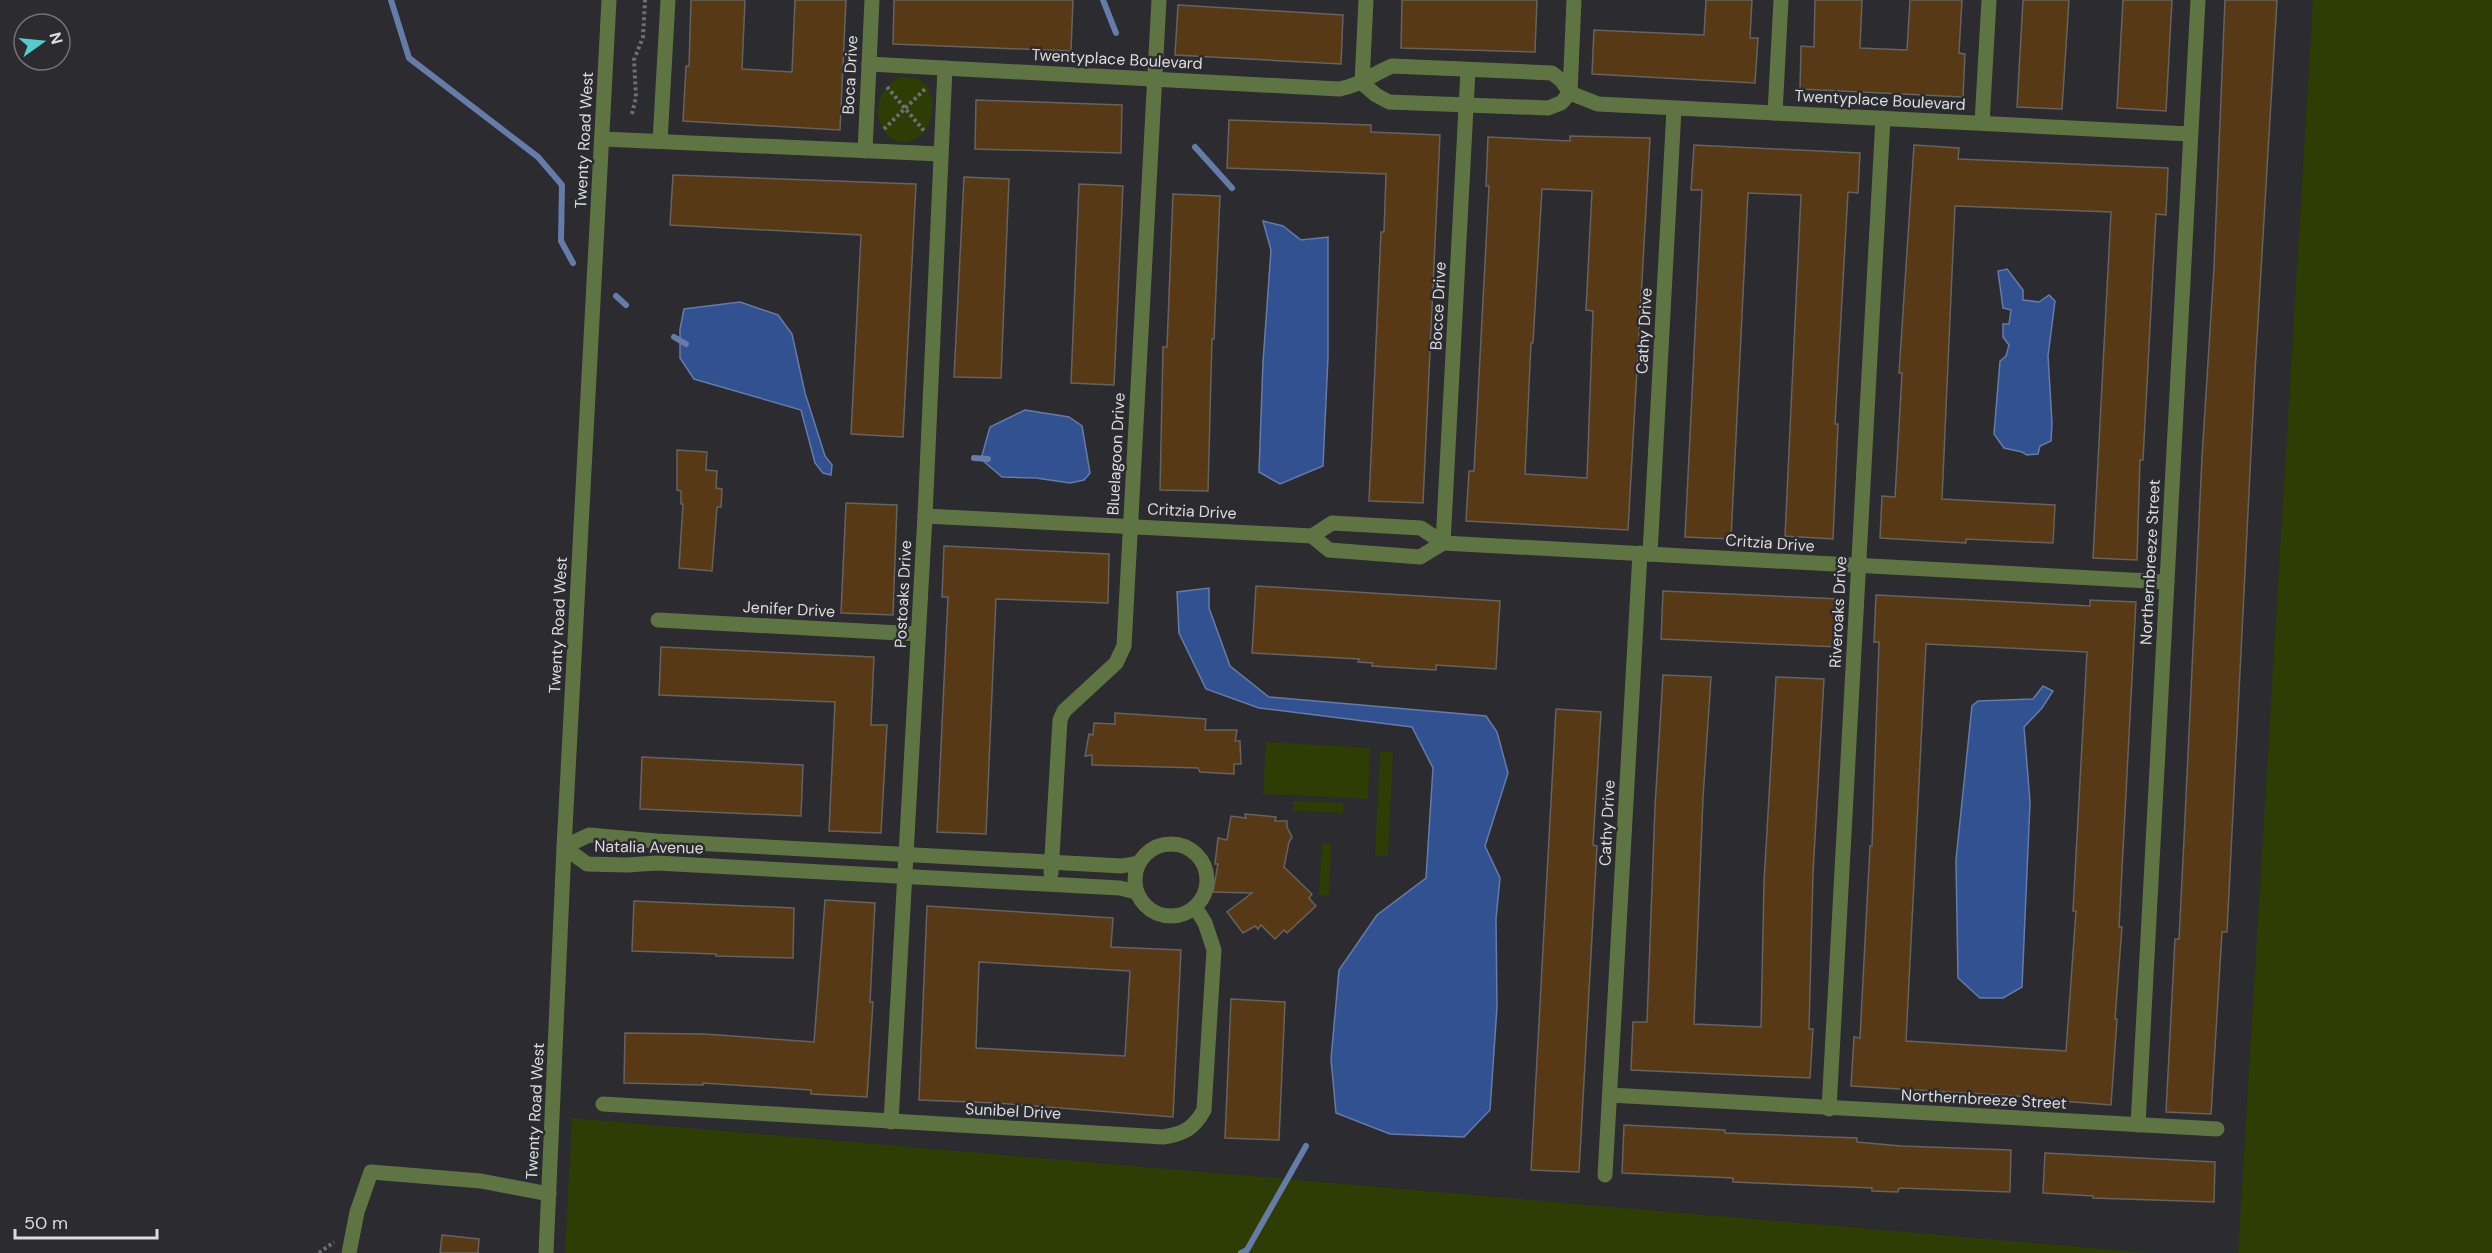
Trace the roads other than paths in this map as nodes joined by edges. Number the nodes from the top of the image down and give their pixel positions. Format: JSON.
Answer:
{"nodes":[{"id":1,"x":609,"y":0,"type":"edge"},
{"id":2,"x":668,"y":0,"type":"edge"},
{"id":3,"x":872,"y":0,"type":"edge"},
{"id":4,"x":1159,"y":0,"type":"edge"},
{"id":5,"x":1366,"y":0,"type":"edge"},
{"id":6,"x":1574,"y":0,"type":"edge"},
{"id":7,"x":1781,"y":0,"type":"edge"},
{"id":8,"x":1989,"y":0,"type":"edge"},
{"id":9,"x":2198,"y":0,"type":"edge"},
{"id":10,"x":869,"y":64,"type":"junction"},
{"id":11,"x":945,"y":68,"type":"junction"},
{"id":12,"x":1468,"y":70,"type":"junction"},
{"id":13,"x":1154,"y":79,"type":"junction"},
{"id":14,"x":1362,"y":82,"type":"junction"},
{"id":15,"x":1570,"y":93,"type":"junction"},
{"id":16,"x":1467,"y":105,"type":"junction"},
{"id":17,"x":1674,"y":109,"type":"junction"},
{"id":18,"x":1775,"y":113,"type":"junction"},
{"id":19,"x":1883,"y":118,"type":"junction"},
{"id":20,"x":1982,"y":123,"type":"junction"},
{"id":21,"x":2190,"y":134,"type":"junction"},
{"id":22,"x":603,"y":140,"type":"junction"},
{"id":23,"x":660,"y":141,"type":"junction"},
{"id":24,"x":865,"y":152,"type":"junction"},
{"id":25,"x":940,"y":154,"type":"junction"},
{"id":26,"x":925,"y":516,"type":"junction"},
{"id":27,"x":1130,"y":526,"type":"junction"},
{"id":28,"x":1312,"y":536,"type":"junction"},
{"id":29,"x":1443,"y":543,"type":"junction"},
{"id":30,"x":1645,"y":554,"type":"junction"},
{"id":31,"x":1858,"y":566,"type":"junction"},
{"id":32,"x":2167,"y":582,"type":"junction"},
{"id":33,"x":658,"y":620,"type":"dead end"},
{"id":34,"x":918,"y":634,"type":"junction"},
{"id":35,"x":628,"y":838,"type":"junction"},
{"id":36,"x":564,"y":847,"type":"junction"},
{"id":37,"x":907,"y":854,"type":"junction"},
{"id":38,"x":1052,"y":862,"type":"junction"},
{"id":39,"x":1138,"y":863,"type":"junction"},
{"id":40,"x":627,"y":865,"type":"junction"},
{"id":41,"x":905,"y":877,"type":"junction"},
{"id":42,"x":1050,"y":885,"type":"junction"},
{"id":43,"x":1136,"y":892,"type":"junction"},
{"id":44,"x":1195,"y":907,"type":"junction"},
{"id":45,"x":1610,"y":1095,"type":"junction"},
{"id":46,"x":603,"y":1104,"type":"dead end"},
{"id":47,"x":1829,"y":1108,"type":"junction"},
{"id":48,"x":891,"y":1122,"type":"junction"},
{"id":49,"x":2138,"y":1125,"type":"junction"},
{"id":50,"x":2217,"y":1129,"type":"dead end"},
{"id":51,"x":1605,"y":1175,"type":"dead end"},
{"id":52,"x":549,"y":1194,"type":"junction"},
{"id":53,"x":349,"y":1253,"type":"edge"},
{"id":54,"x":546,"y":1253,"type":"edge"}],
"edges":[{"from":1,"to":22,"type":"street","name":"Twenty Road West"},
{"from":2,"to":23,"type":"street"},
{"from":3,"to":10,"type":"street","name":"Boca Drive"},
{"from":4,"to":13,"type":"street","name":"Bluelagoon Drive"},
{"from":5,"to":14,"type":"street"},
{"from":6,"to":15,"type":"street"},
{"from":7,"to":18,"type":"street"},
{"from":8,"to":20,"type":"street"},
{"from":9,"to":21,"type":"street","name":"Northernbreeze Street"},
{"from":10,"to":11,"type":"street","name":"Twentyplace Boulevard"},
{"from":10,"to":24,"type":"street","name":"Boca Drive"},
{"from":11,"to":13,"type":"street","name":"Twentyplace Boulevard"},
{"from":11,"to":25,"type":"street","name":"Postoaks Drive"},
{"from":12,"to":14,"type":"street","name":"Twentyplace Boulevard"},
{"from":12,"to":15,"type":"street","name":"Twentyplace Boulevard"},
{"from":12,"to":16,"type":"street","name":"Bocce Drive"},
{"from":13,"to":14,"type":"street","name":"Twentyplace Boulevard"},
{"from":13,"to":27,"type":"street","name":"Bluelagoon Drive"},
{"from":14,"to":16,"type":"street"},
{"from":15,"to":16,"type":"street"},
{"from":15,"to":17,"type":"street","name":"Twentyplace Boulevard"},
{"from":16,"to":29,"type":"street","name":"Bocce Drive"},
{"from":17,"to":18,"type":"street","name":"Twentyplace Boulevard"},
{"from":17,"to":30,"type":"street","name":"Cathy Drive"},
{"from":18,"to":19,"type":"street","name":"Twentyplace Boulevard"},
{"from":19,"to":20,"type":"street","name":"Twentyplace Boulevard"},
{"from":19,"to":31,"type":"street","name":"Riveroaks Drive"},
{"from":20,"to":21,"type":"street","name":"Twentyplace Boulevard"},
{"from":21,"to":32,"type":"street","name":"Northernbreeze Street"},
{"from":22,"to":23,"type":"street"},
{"from":22,"to":36,"type":"street","name":"Twenty Road West"},
{"from":23,"to":24,"type":"street"},
{"from":24,"to":25,"type":"street"},
{"from":25,"to":26,"type":"street","name":"Postoaks Drive"},
{"from":26,"to":27,"type":"street","name":"Critzia Drive"},
{"from":26,"to":34,"type":"street","name":"Postoaks Drive"},
{"from":27,"to":28,"type":"street","name":"Critzia Drive"},
{"from":27,"to":38,"type":"street","name":"Bluelagoon Drive"},
{"from":28,"to":29,"type":"street","name":"Critzia Drive"},
{"from":28,"to":29,"type":"street","name":"Critzia Drive"},
{"from":29,"to":30,"type":"street","name":"Critzia Drive"},
{"from":30,"to":31,"type":"street","name":"Critzia Drive"},
{"from":30,"to":45,"type":"street","name":"Cathy Drive"},
{"from":31,"to":32,"type":"street","name":"Critzia Drive"},
{"from":31,"to":47,"type":"street","name":"Riveroaks Drive"},
{"from":32,"to":49,"type":"street","name":"Northernbreeze Street"},
{"from":33,"to":34,"type":"street","name":"Jenifer Drive"},
{"from":34,"to":37,"type":"street","name":"Postoaks Drive"},
{"from":35,"to":36,"type":"street","name":"Natalia Avenue"},
{"from":35,"to":37,"type":"street","name":"Natalia Avenue"},
{"from":35,"to":40,"type":"street"},
{"from":36,"to":40,"type":"street","name":"Natalia Avenue"},
{"from":36,"to":52,"type":"street","name":"Twenty Road West"},
{"from":37,"to":38,"type":"street","name":"Natalia Avenue"},
{"from":37,"to":41,"type":"street","name":"Postoaks Drive"},
{"from":38,"to":39,"type":"street","name":"Natalia Avenue"},
{"from":38,"to":42,"type":"street","name":"Bluelagoon Drive"},
{"from":39,"to":43,"type":"street"},
{"from":39,"to":44,"type":"street"},
{"from":40,"to":41,"type":"street","name":"Natalia Avenue"},
{"from":41,"to":42,"type":"street","name":"Natalia Avenue"},
{"from":41,"to":48,"type":"street","name":"Postoaks Drive"},
{"from":42,"to":43,"type":"street","name":"Natalia Avenue"},
{"from":43,"to":44,"type":"street"},
{"from":44,"to":48,"type":"street","name":"Sunibel Drive"},
{"from":45,"to":47,"type":"street"},
{"from":45,"to":51,"type":"street","name":"Cathy Drive"},
{"from":46,"to":48,"type":"street","name":"Sunibel Drive"},
{"from":47,"to":49,"type":"street","name":"Northernbreeze Street"},
{"from":49,"to":50,"type":"street","name":"Northernbreeze Street"},
{"from":52,"to":53,"type":"street"},
{"from":52,"to":54,"type":"street","name":"Twenty Road West"}]}
